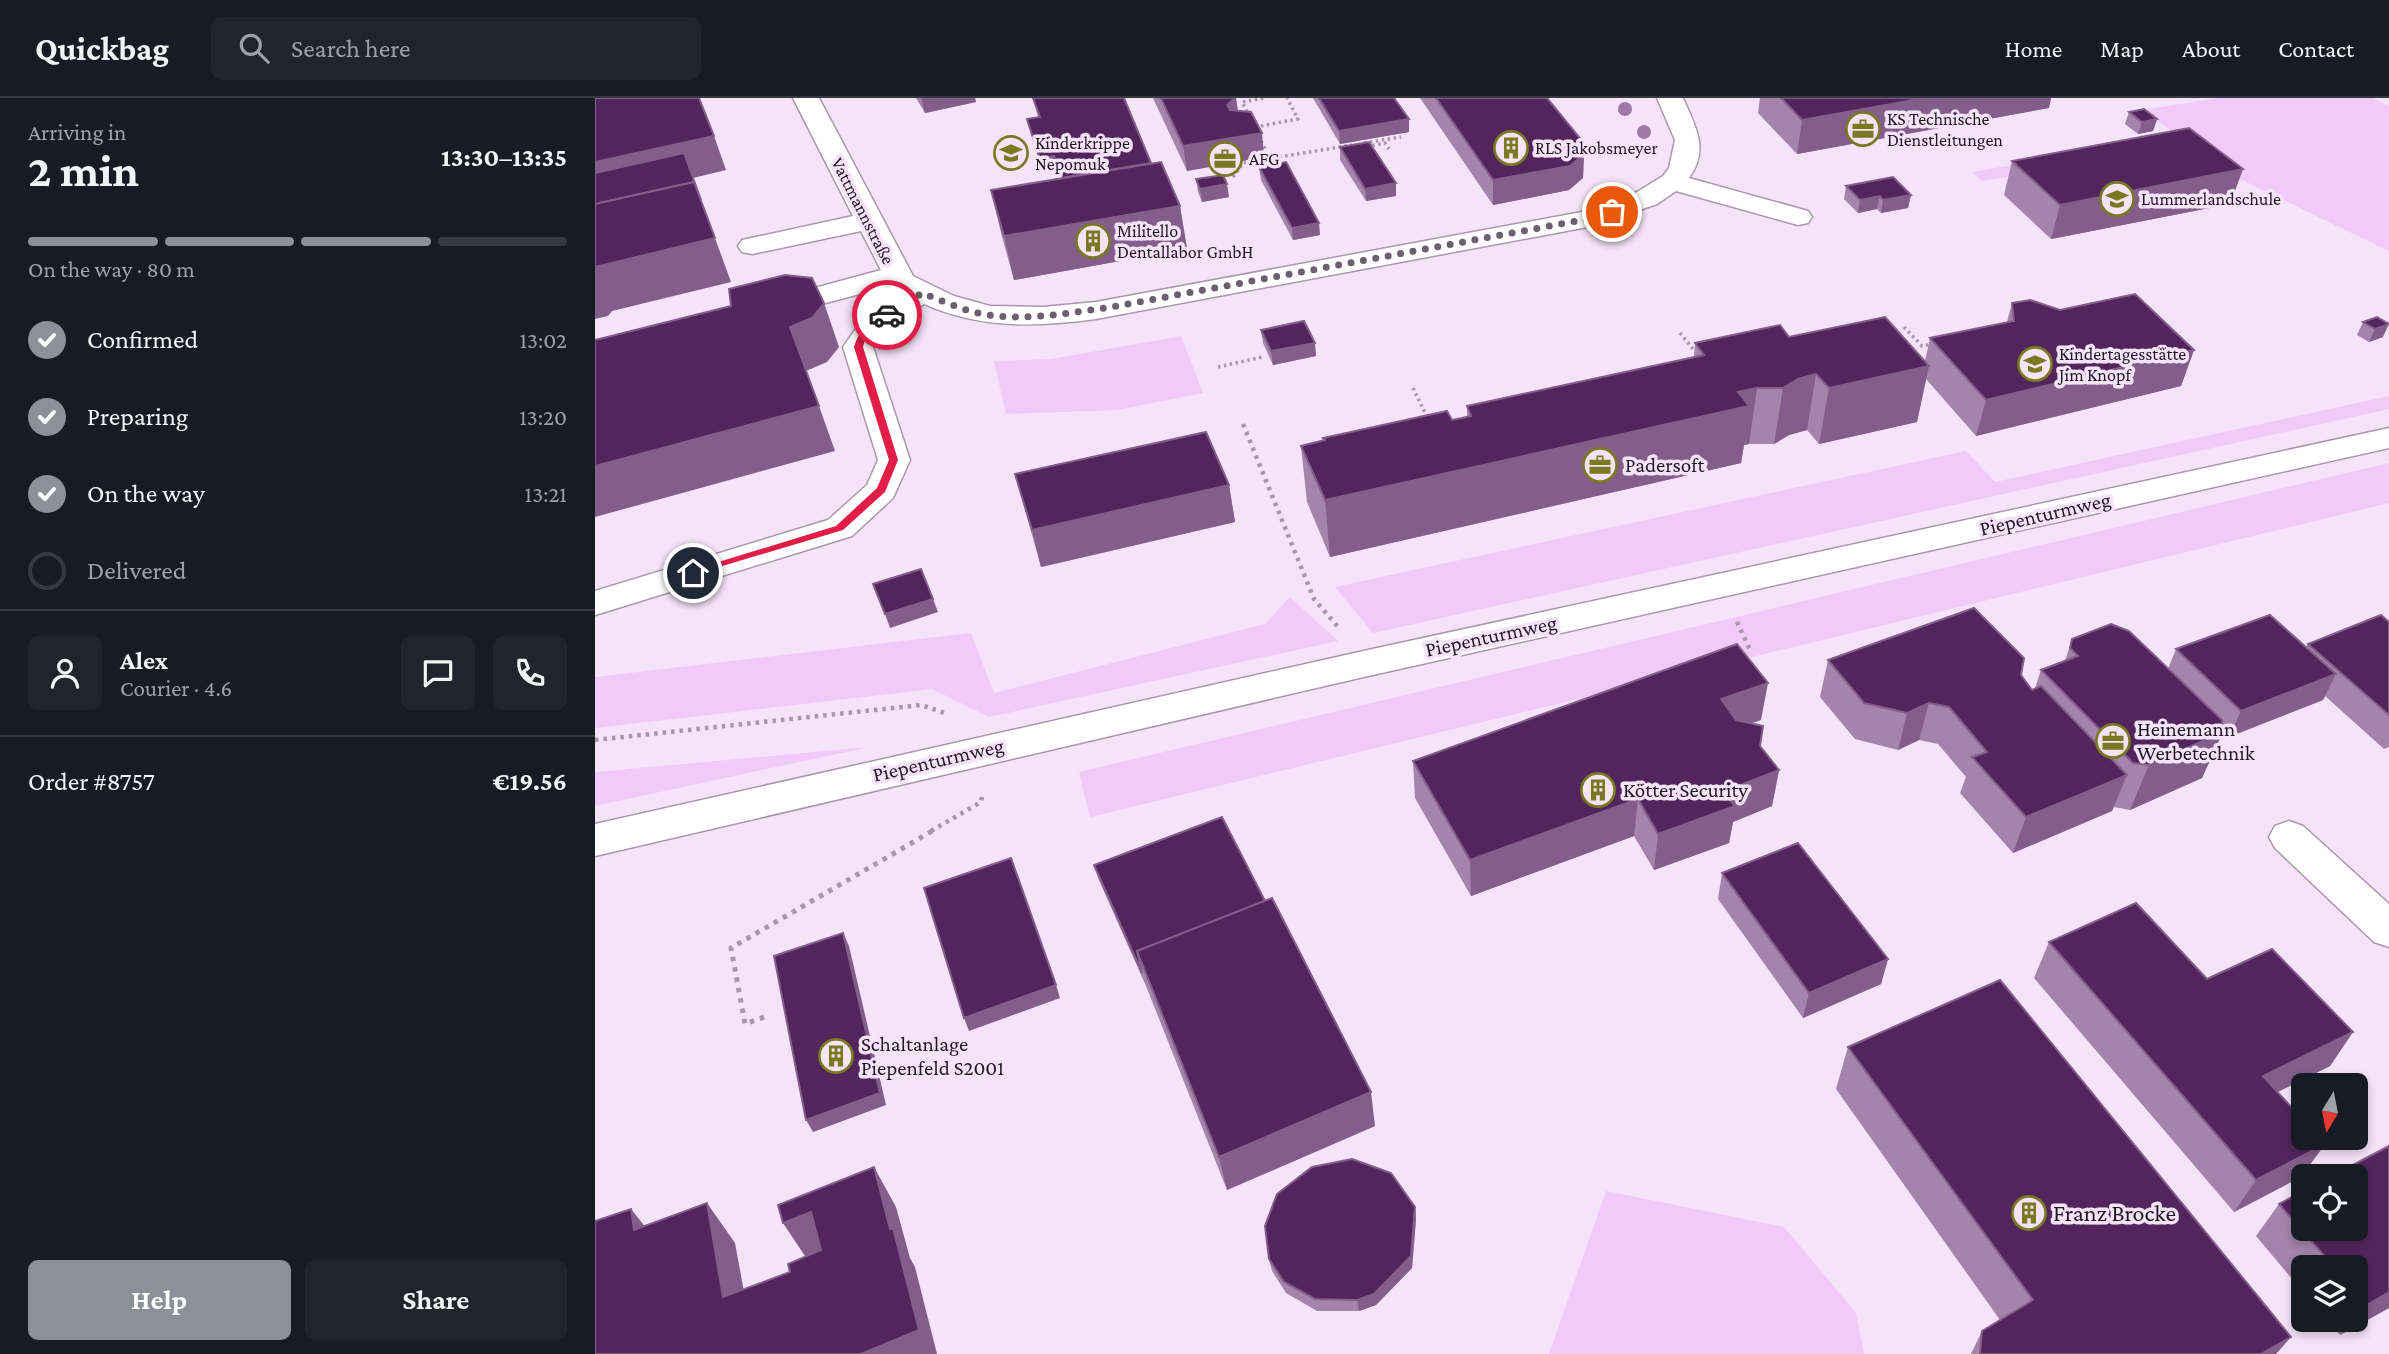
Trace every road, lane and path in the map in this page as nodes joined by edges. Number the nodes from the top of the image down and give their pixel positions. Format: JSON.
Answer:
{"nodes":[{"id":1,"x":806,"y":98,"type":"edge"},
{"id":2,"x":1264,"y":98,"type":"edge"},
{"id":3,"x":1287,"y":98,"type":"edge"},
{"id":4,"x":1671,"y":98,"type":"edge"},
{"id":5,"x":1254,"y":127,"type":"junction"},
{"id":6,"x":1401,"y":137,"type":"dead end"},
{"id":7,"x":1368,"y":142,"type":"junction"},
{"id":8,"x":1389,"y":149,"type":"dead end"},
{"id":9,"x":1270,"y":159,"type":"junction"},
{"id":10,"x":1233,"y":177,"type":"dead end"},
{"id":11,"x":1672,"y":182,"type":"junction"},
{"id":12,"x":1798,"y":217,"type":"dead end"},
{"id":13,"x":868,"y":222,"type":"junction"},
{"id":14,"x":752,"y":246,"type":"dead end"},
{"id":15,"x":909,"y":284,"type":"junction"},
{"id":16,"x":746,"y":315,"type":"edge"},
{"id":17,"x":1904,"y":327,"type":"dead end"},
{"id":18,"x":1680,"y":333,"type":"dead end"},
{"id":19,"x":1935,"y":343,"type":"edge"},
{"id":20,"x":1262,"y":357,"type":"dead end"},
{"id":21,"x":1700,"y":357,"type":"edge"},
{"id":22,"x":1219,"y":367,"type":"dead end"},
{"id":23,"x":1413,"y":388,"type":"dead end"},
{"id":24,"x":1243,"y":424,"type":"dead end"},
{"id":25,"x":1431,"y":425,"type":"edge"},
{"id":26,"x":2389,"y":438,"type":"edge"},
{"id":27,"x":595,"y":603,"type":"edge"},
{"id":28,"x":1368,"y":663,"type":"junction"},
{"id":29,"x":595,"y":740,"type":"edge"},
{"id":30,"x":981,"y":750,"type":"junction"},
{"id":31,"x":2289,"y":837,"type":"dead end"},
{"id":32,"x":595,"y":840,"type":"edge"},
{"id":33,"x":2389,"y":930,"type":"edge"},
{"id":34,"x":764,"y":1017,"type":"dead end"}],
"edges":[{"from":1,"to":13,"type":"street","name":"Vattmannstraße"},
{"from":2,"to":5,"type":"path"},
{"from":3,"to":5,"type":"path"},
{"from":4,"to":11,"type":"street"},
{"from":5,"to":9,"type":"path"},
{"from":6,"to":7,"type":"path"},
{"from":7,"to":8,"type":"path"},
{"from":7,"to":9,"type":"path"},
{"from":9,"to":10,"type":"path"},
{"from":11,"to":12,"type":"street"},
{"from":11,"to":15,"type":"street"},
{"from":13,"to":14,"type":"street"},
{"from":13,"to":15,"type":"street","name":"Vattmannstraße"},
{"from":15,"to":16,"type":"street"},
{"from":15,"to":27,"type":"street"},
{"from":17,"to":19,"type":"path"},
{"from":18,"to":21,"type":"path"},
{"from":20,"to":22,"type":"path"},
{"from":23,"to":25,"type":"path"},
{"from":24,"to":28,"type":"path"},
{"from":26,"to":28,"type":"street","name":"Piepenturmweg"},
{"from":28,"to":30,"type":"street","name":"Piepenturmweg"},
{"from":29,"to":30,"type":"path"},
{"from":30,"to":32,"type":"street","name":"Piepenturmweg"},
{"from":30,"to":34,"type":"path"},
{"from":31,"to":33,"type":"street"}]}
